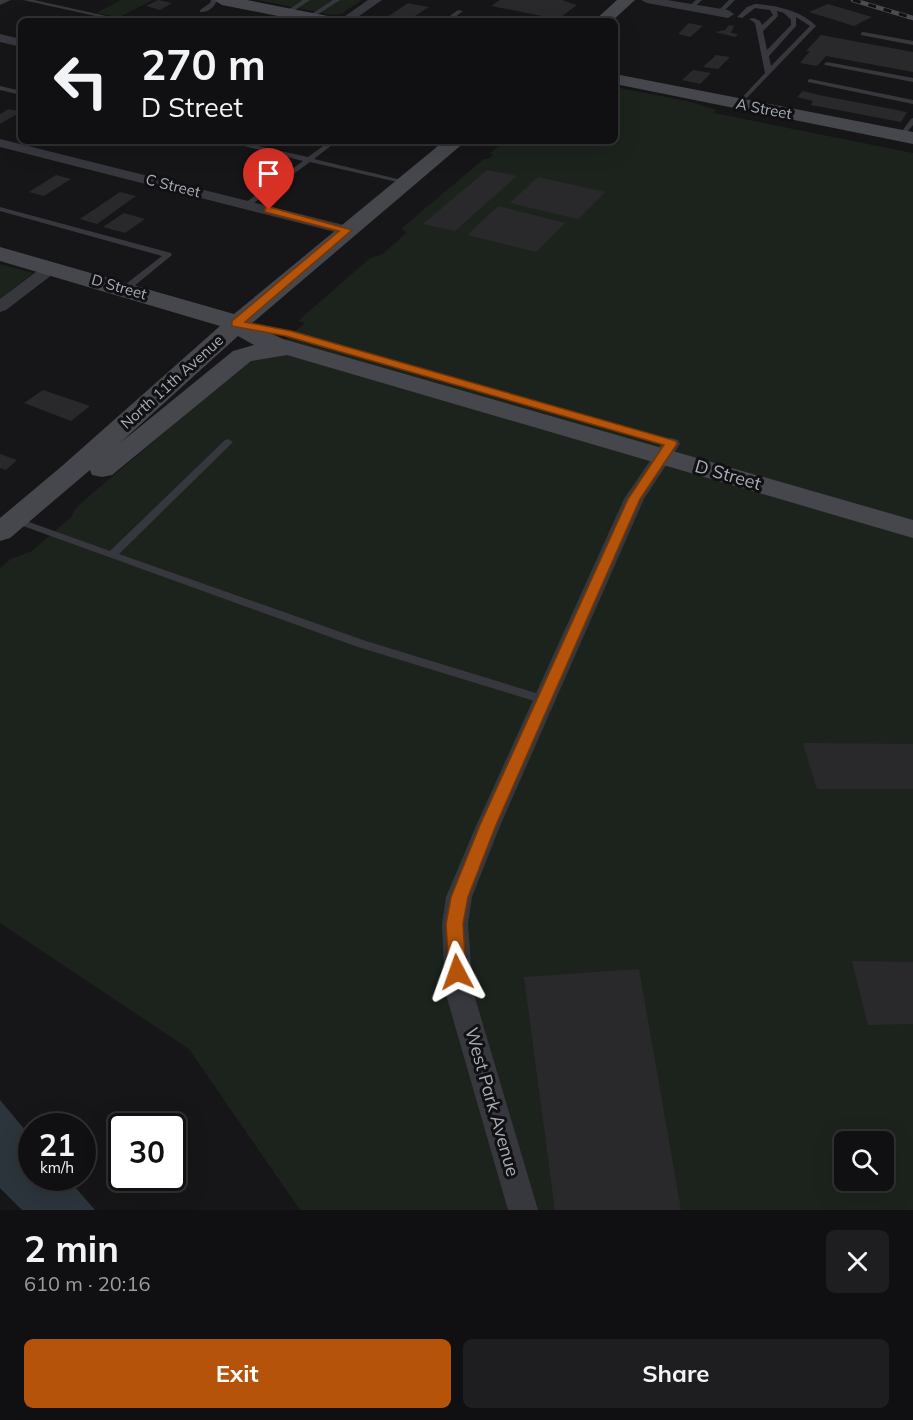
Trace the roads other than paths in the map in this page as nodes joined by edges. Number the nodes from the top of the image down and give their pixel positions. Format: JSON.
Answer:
{"nodes":[{"id":1,"x":5,"y":0,"type":"edge"},
{"id":2,"x":26,"y":0,"type":"edge"},
{"id":3,"x":214,"y":0,"type":"edge"},
{"id":4,"x":222,"y":0,"type":"edge"},
{"id":5,"x":307,"y":0,"type":"edge"},
{"id":6,"x":337,"y":0,"type":"edge"},
{"id":7,"x":376,"y":0,"type":"edge"},
{"id":8,"x":627,"y":0,"type":"edge"},
{"id":9,"x":646,"y":0,"type":"edge"},
{"id":10,"x":732,"y":0,"type":"edge"},
{"id":11,"x":0,"y":2,"type":"edge"},
{"id":12,"x":695,"y":4,"type":"edge"},
{"id":13,"x":202,"y":11,"type":"dead end"},
{"id":14,"x":460,"y":11,"type":"dead end"},
{"id":15,"x":775,"y":12,"type":"junction"},
{"id":16,"x":788,"y":13,"type":"junction"},
{"id":17,"x":729,"y":15,"type":"junction"},
{"id":18,"x":293,"y":16,"type":"edge"},
{"id":19,"x":112,"y":18,"type":"edge"},
{"id":20,"x":349,"y":18,"type":"edge"},
{"id":21,"x":450,"y":18,"type":"edge"},
{"id":22,"x":606,"y":18,"type":"edge"},
{"id":23,"x":752,"y":19,"type":"junction"},
{"id":24,"x":760,"y":30,"type":"junction"},
{"id":25,"x":863,"y":34,"type":"dead end"},
{"id":26,"x":0,"y":38,"type":"edge"},
{"id":27,"x":18,"y":42,"type":"edge"},
{"id":28,"x":913,"y":43,"type":"edge"},
{"id":29,"x":766,"y":55,"type":"junction"},
{"id":30,"x":826,"y":64,"type":"dead end"},
{"id":31,"x":768,"y":72,"type":"junction"},
{"id":32,"x":618,"y":80,"type":"edge"},
{"id":33,"x":913,"y":80,"type":"edge"},
{"id":34,"x":810,"y":81,"type":"dead end"},
{"id":35,"x":0,"y":88,"type":"edge"},
{"id":36,"x":18,"y":92,"type":"edge"},
{"id":37,"x":913,"y":102,"type":"edge"},
{"id":38,"x":739,"y":104,"type":"junction"},
{"id":39,"x":913,"y":120,"type":"edge"},
{"id":40,"x":907,"y":137,"type":"edge"},
{"id":41,"x":0,"y":143,"type":"edge"},
{"id":42,"x":240,"y":144,"type":"edge"},
{"id":43,"x":330,"y":144,"type":"edge"},
{"id":44,"x":452,"y":144,"type":"edge"},
{"id":45,"x":308,"y":160,"type":"junction"},
{"id":46,"x":406,"y":182,"type":"junction"},
{"id":47,"x":248,"y":205,"type":"junction"},
{"id":48,"x":0,"y":209,"type":"edge"},
{"id":49,"x":347,"y":230,"type":"junction"},
{"id":50,"x":0,"y":254,"type":"edge"},
{"id":51,"x":51,"y":268,"type":"junction"},
{"id":52,"x":125,"y":289,"type":"junction"},
{"id":53,"x":0,"y":307,"type":"edge"},
{"id":54,"x":236,"y":324,"type":"junction"},
{"id":55,"x":288,"y":348,"type":"junction"},
{"id":56,"x":228,"y":442,"type":"dead end"},
{"id":57,"x":663,"y":454,"type":"junction"},
{"id":58,"x":913,"y":512,"type":"edge"},
{"id":59,"x":7,"y":526,"type":"edge"},
{"id":60,"x":913,"y":529,"type":"edge"},
{"id":61,"x":112,"y":555,"type":"junction"},
{"id":62,"x":545,"y":700,"type":"junction"},
{"id":63,"x":523,"y":1210,"type":"edge"}],
"edges":[{"from":1,"to":11,"type":"street"},
{"from":2,"to":19,"type":"lane"},
{"from":3,"to":13,"type":"lane"},
{"from":4,"to":18,"type":"street"},
{"from":5,"to":18,"type":"lane"},
{"from":6,"to":18,"type":"lane"},
{"from":7,"to":20,"type":"street"},
{"from":8,"to":22,"type":"street"},
{"from":9,"to":12,"type":"street"},
{"from":10,"to":17,"type":"lane"},
{"from":12,"to":17,"type":"street"},
{"from":14,"to":21,"type":"lane"},
{"from":15,"to":16,"type":"lane"},
{"from":15,"to":17,"type":"lane"},
{"from":15,"to":23,"type":"lane"},
{"from":15,"to":24,"type":"lane"},
{"from":16,"to":29,"type":"lane"},
{"from":16,"to":31,"type":"lane"},
{"from":17,"to":23,"type":"lane"},
{"from":23,"to":24,"type":"lane"},
{"from":24,"to":29,"type":"lane"},
{"from":25,"to":28,"type":"lane"},
{"from":26,"to":27,"type":"street"},
{"from":29,"to":31,"type":"lane"},
{"from":30,"to":33,"type":"lane"},
{"from":31,"to":38,"type":"lane"},
{"from":32,"to":38,"type":"street","name":"A Street"},
{"from":34,"to":37,"type":"lane"},
{"from":35,"to":36,"type":"lane"},
{"from":38,"to":40,"type":"street","name":"A Street"},
{"from":39,"to":40,"type":"lane"},
{"from":41,"to":47,"type":"street","name":"C Street"},
{"from":42,"to":45,"type":"lane"},
{"from":43,"to":45,"type":"lane"},
{"from":44,"to":46,"type":"street","name":"North 11th Avenue"},
{"from":45,"to":46,"type":"lane"},
{"from":45,"to":47,"type":"lane"},
{"from":46,"to":49,"type":"street","name":"North 11th Avenue"},
{"from":47,"to":49,"type":"street","name":"C Street"},
{"from":48,"to":52,"type":"lane"},
{"from":49,"to":54,"type":"street","name":"North 11th Avenue"},
{"from":50,"to":51,"type":"street","name":"D Street"},
{"from":51,"to":52,"type":"street","name":"D Street"},
{"from":51,"to":53,"type":"street"},
{"from":52,"to":54,"type":"street","name":"D Street"},
{"from":54,"to":55,"type":"street","name":"D Street"},
{"from":54,"to":57,"type":"street","name":"D Street"},
{"from":54,"to":59,"type":"street","name":"North 11th Avenue"},
{"from":55,"to":57,"type":"street","name":"D Street"},
{"from":55,"to":59,"type":"street"},
{"from":56,"to":61,"type":"lane"},
{"from":57,"to":58,"type":"street","name":"D Street"},
{"from":57,"to":60,"type":"street","name":"D Street"},
{"from":57,"to":62,"type":"street","name":"West Park Avenue"},
{"from":59,"to":61,"type":"lane"},
{"from":61,"to":62,"type":"lane"},
{"from":62,"to":63,"type":"street","name":"West Park Avenue"}]}
